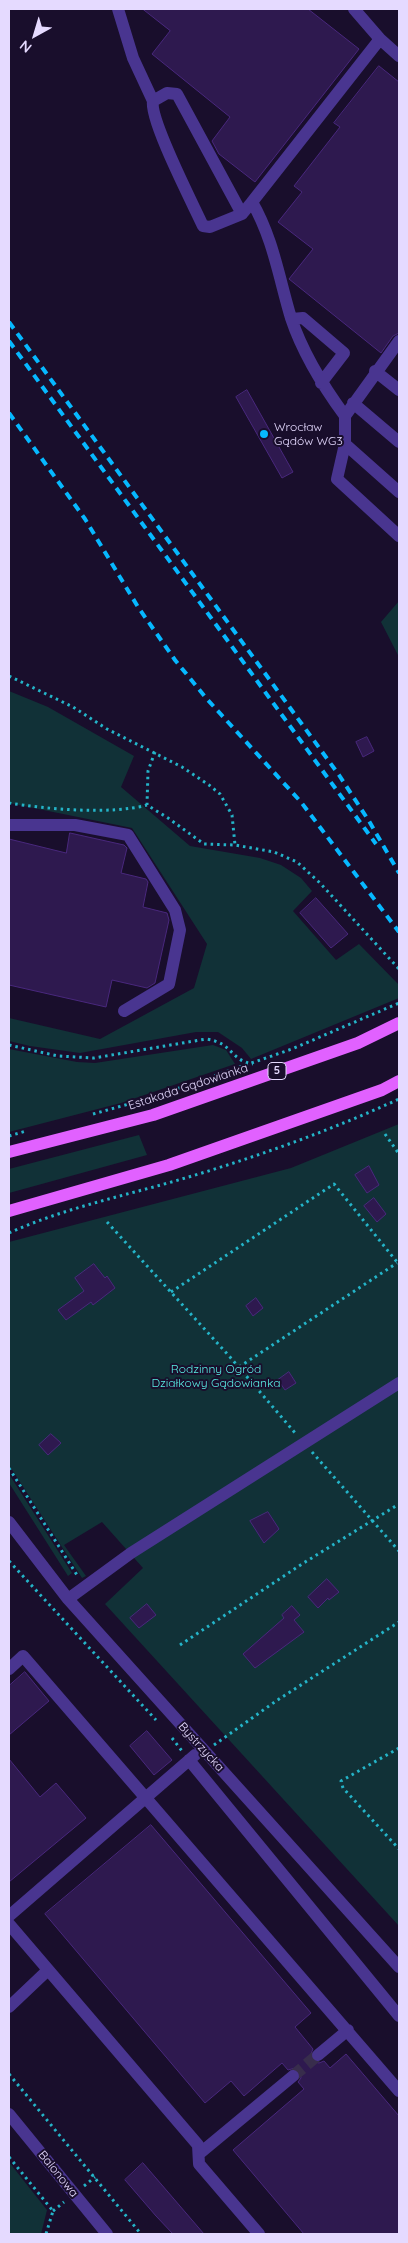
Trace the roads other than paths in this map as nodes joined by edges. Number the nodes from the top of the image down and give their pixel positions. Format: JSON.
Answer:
{"nodes":[{"id":1,"x":118,"y":9,"type":"edge"},
{"id":2,"x":354,"y":9,"type":"edge"},
{"id":3,"x":380,"y":39,"type":"junction"},
{"id":4,"x":399,"y":56,"type":"edge"},
{"id":5,"x":153,"y":100,"type":"junction"},
{"id":6,"x":252,"y":202,"type":"junction"},
{"id":7,"x":242,"y":214,"type":"junction"},
{"id":8,"x":292,"y":320,"type":"junction"},
{"id":9,"x":399,"y":341,"type":"edge"},
{"id":10,"x":375,"y":371,"type":"junction"},
{"id":11,"x":321,"y":383,"type":"junction"},
{"id":12,"x":399,"y":390,"type":"edge"},
{"id":13,"x":354,"y":403,"type":"junction"},
{"id":14,"x":345,"y":416,"type":"junction"},
{"id":15,"x":399,"y":442,"type":"edge"},
{"id":16,"x":345,"y":444,"type":"junction"},
{"id":17,"x":399,"y":492,"type":"edge"},
{"id":18,"x":399,"y":536,"type":"edge"},
{"id":19,"x":9,"y":825,"type":"edge"},
{"id":20,"x":124,"y":1011,"type":"dead end"},
{"id":21,"x":399,"y":1023,"type":"edge"},
{"id":22,"x":399,"y":1081,"type":"edge"},
{"id":23,"x":9,"y":1152,"type":"edge"},
{"id":24,"x":9,"y":1211,"type":"edge"},
{"id":25,"x":399,"y":1383,"type":"edge"},
{"id":26,"x":9,"y":1522,"type":"edge"},
{"id":27,"x":68,"y":1599,"type":"junction"},
{"id":28,"x":9,"y":1669,"type":"edge"},
{"id":29,"x":202,"y":1748,"type":"junction"},
{"id":30,"x":189,"y":1760,"type":"junction"},
{"id":31,"x":147,"y":1798,"type":"junction"},
{"id":32,"x":9,"y":1916,"type":"edge"},
{"id":33,"x":9,"y":1924,"type":"edge"},
{"id":34,"x":399,"y":1967,"type":"edge"},
{"id":35,"x":48,"y":1970,"type":"junction"},
{"id":36,"x":9,"y":2007,"type":"edge"},
{"id":37,"x":399,"y":2016,"type":"edge"},
{"id":38,"x":348,"y":2030,"type":"junction"},
{"id":39,"x":318,"y":2055,"type":"tunnel mouth"},
{"id":40,"x":293,"y":2076,"type":"tunnel mouth"},
{"id":41,"x":399,"y":2090,"type":"edge"},
{"id":42,"x":9,"y":2114,"type":"edge"},
{"id":43,"x":199,"y":2154,"type":"junction"},
{"id":44,"x":101,"y":2232,"type":"edge"},
{"id":45,"x":258,"y":2234,"type":"edge"}],
"edges":[{"from":1,"to":5,"type":"street"},
{"from":2,"to":3,"type":"street"},
{"from":3,"to":4,"type":"street"},
{"from":3,"to":6,"type":"street"},
{"from":5,"to":7,"type":"street"},
{"from":5,"to":7,"type":"street"},
{"from":6,"to":7,"type":"street"},
{"from":6,"to":8,"type":"street"},
{"from":8,"to":11,"type":"street"},
{"from":8,"to":11,"type":"street"},
{"from":9,"to":10,"type":"street"},
{"from":10,"to":12,"type":"street"},
{"from":10,"to":13,"type":"street"},
{"from":11,"to":14,"type":"street"},
{"from":13,"to":14,"type":"street"},
{"from":13,"to":15,"type":"street"},
{"from":14,"to":16,"type":"street"},
{"from":16,"to":17,"type":"street"},
{"from":16,"to":18,"type":"street"},
{"from":19,"to":20,"type":"street"},
{"from":21,"to":23,"type":"main road","name":"Estakada Gądowianka","number":"5"},
{"from":22,"to":24,"type":"main road"},
{"from":25,"to":27,"type":"street"},
{"from":26,"to":27,"type":"street","name":"Bystrzycka"},
{"from":27,"to":29,"type":"street","name":"Bystrzycka"},
{"from":28,"to":31,"type":"street"},
{"from":29,"to":30,"type":"street"},
{"from":29,"to":34,"type":"street","name":"Bystrzycka"},
{"from":30,"to":31,"type":"street"},
{"from":30,"to":37,"type":"street"},
{"from":31,"to":32,"type":"street"},
{"from":31,"to":38,"type":"street"},
{"from":33,"to":35,"type":"street"},
{"from":35,"to":36,"type":"street"},
{"from":35,"to":43,"type":"street"},
{"from":38,"to":39,"type":"street"},
{"from":38,"to":41,"type":"street"},
{"from":40,"to":43,"type":"street"},
{"from":42,"to":44,"type":"street","name":"Balonowa"},
{"from":43,"to":45,"type":"street"}]}
